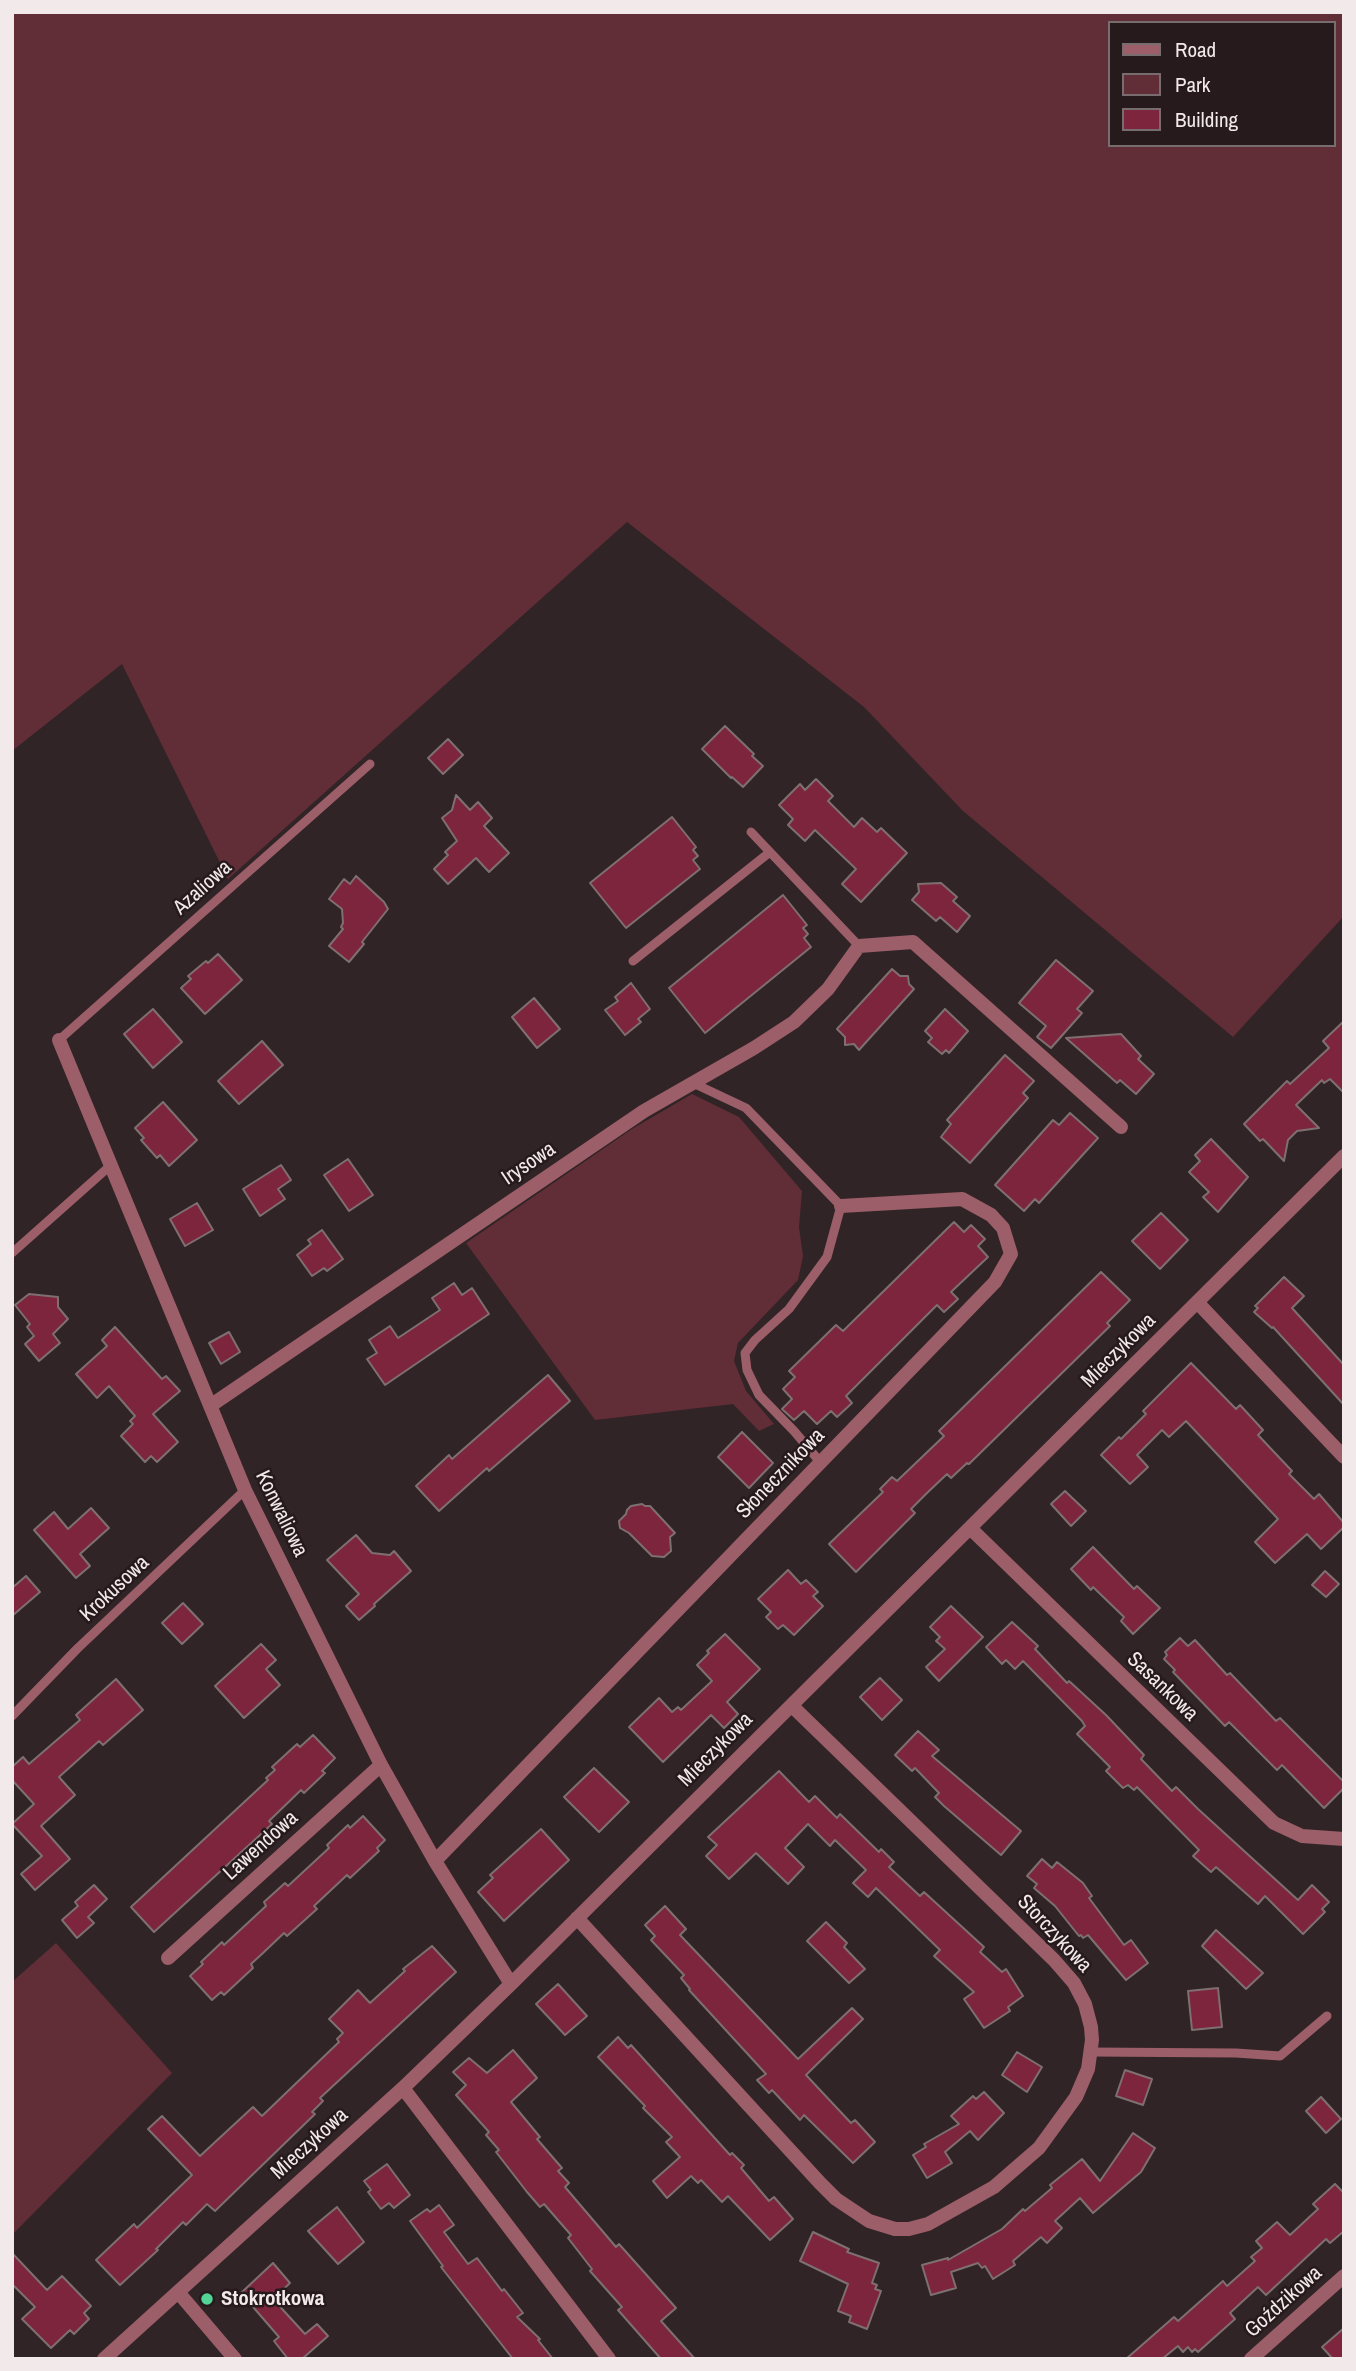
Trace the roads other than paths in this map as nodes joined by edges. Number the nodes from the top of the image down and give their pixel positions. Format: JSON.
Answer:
{"nodes":[{"id":1,"x":370,"y":764,"type":"dead end"},
{"id":2,"x":751,"y":832,"type":"dead end"},
{"id":3,"x":769,"y":852,"type":"junction"},
{"id":4,"x":859,"y":946,"type":"junction"},
{"id":5,"x":633,"y":961,"type":"dead end"},
{"id":6,"x":59,"y":1040,"type":"joint"},
{"id":7,"x":693,"y":1083,"type":"junction"},
{"id":8,"x":1121,"y":1127,"type":"dead end"},
{"id":9,"x":1344,"y":1157,"type":"edge"},
{"id":10,"x":111,"y":1165,"type":"junction"},
{"id":11,"x":841,"y":1206,"type":"junction"},
{"id":12,"x":12,"y":1253,"type":"edge"},
{"id":13,"x":1197,"y":1302,"type":"junction"},
{"id":14,"x":210,"y":1406,"type":"junction"},
{"id":15,"x":1344,"y":1457,"type":"edge"},
{"id":16,"x":821,"y":1463,"type":"junction"},
{"id":17,"x":245,"y":1490,"type":"junction"},
{"id":18,"x":970,"y":1528,"type":"junction"},
{"id":19,"x":792,"y":1706,"type":"junction"},
{"id":20,"x":12,"y":1716,"type":"edge"},
{"id":21,"x":381,"y":1765,"type":"junction"},
{"id":22,"x":1344,"y":1839,"type":"edge"},
{"id":23,"x":435,"y":1861,"type":"junction"},
{"id":24,"x":577,"y":1918,"type":"junction"},
{"id":25,"x":168,"y":1958,"type":"dead end"},
{"id":26,"x":511,"y":1984,"type":"junction"},
{"id":27,"x":1327,"y":2016,"type":"dead end"},
{"id":28,"x":1090,"y":2052,"type":"junction"},
{"id":29,"x":403,"y":2088,"type":"junction"},
{"id":30,"x":1344,"y":2276,"type":"edge"},
{"id":31,"x":178,"y":2292,"type":"junction"},
{"id":32,"x":104,"y":2359,"type":"edge"},
{"id":33,"x":234,"y":2359,"type":"edge"},
{"id":34,"x":609,"y":2359,"type":"edge"},
{"id":35,"x":1251,"y":2359,"type":"edge"}],
"edges":[{"from":1,"to":6,"type":"lane","name":"Azaliowa"},
{"from":2,"to":3,"type":"lane"},
{"from":3,"to":4,"type":"lane"},
{"from":3,"to":5,"type":"lane"},
{"from":4,"to":7,"type":"street","name":"Irysowa"},
{"from":4,"to":8,"type":"street"},
{"from":6,"to":10,"type":"street","name":"Konwaliowa"},
{"from":7,"to":11,"type":"lane"},
{"from":7,"to":14,"type":"street","name":"Irysowa"},
{"from":9,"to":13,"type":"street","name":"Mieczykowa"},
{"from":10,"to":12,"type":"lane"},
{"from":10,"to":14,"type":"street","name":"Konwaliowa"},
{"from":11,"to":16,"type":"lane"},
{"from":11,"to":16,"type":"street","name":"Słonecznikowa"},
{"from":13,"to":15,"type":"street"},
{"from":13,"to":18,"type":"street","name":"Mieczykowa"},
{"from":14,"to":17,"type":"street","name":"Konwaliowa"},
{"from":16,"to":23,"type":"street","name":"Słonecznikowa"},
{"from":17,"to":20,"type":"lane","name":"Krokusowa"},
{"from":17,"to":21,"type":"street","name":"Konwaliowa"},
{"from":18,"to":19,"type":"street","name":"Mieczykowa"},
{"from":18,"to":22,"type":"street","name":"Sasankowa"},
{"from":19,"to":24,"type":"street","name":"Mieczykowa"},
{"from":19,"to":28,"type":"street","name":"Storczykowa"},
{"from":21,"to":23,"type":"street","name":"Konwaliowa"},
{"from":21,"to":25,"type":"street","name":"Lawendowa"},
{"from":23,"to":26,"type":"street","name":"Konwaliowa"},
{"from":24,"to":26,"type":"street","name":"Mieczykowa"},
{"from":24,"to":28,"type":"street","name":"Storczykowa"},
{"from":26,"to":29,"type":"street","name":"Mieczykowa"},
{"from":27,"to":28,"type":"lane"},
{"from":29,"to":31,"type":"street","name":"Mieczykowa"},
{"from":29,"to":34,"type":"street"},
{"from":30,"to":35,"type":"street","name":"Goździkowa"},
{"from":31,"to":32,"type":"street","name":"Mieczykowa"},
{"from":31,"to":33,"type":"street"}]}
